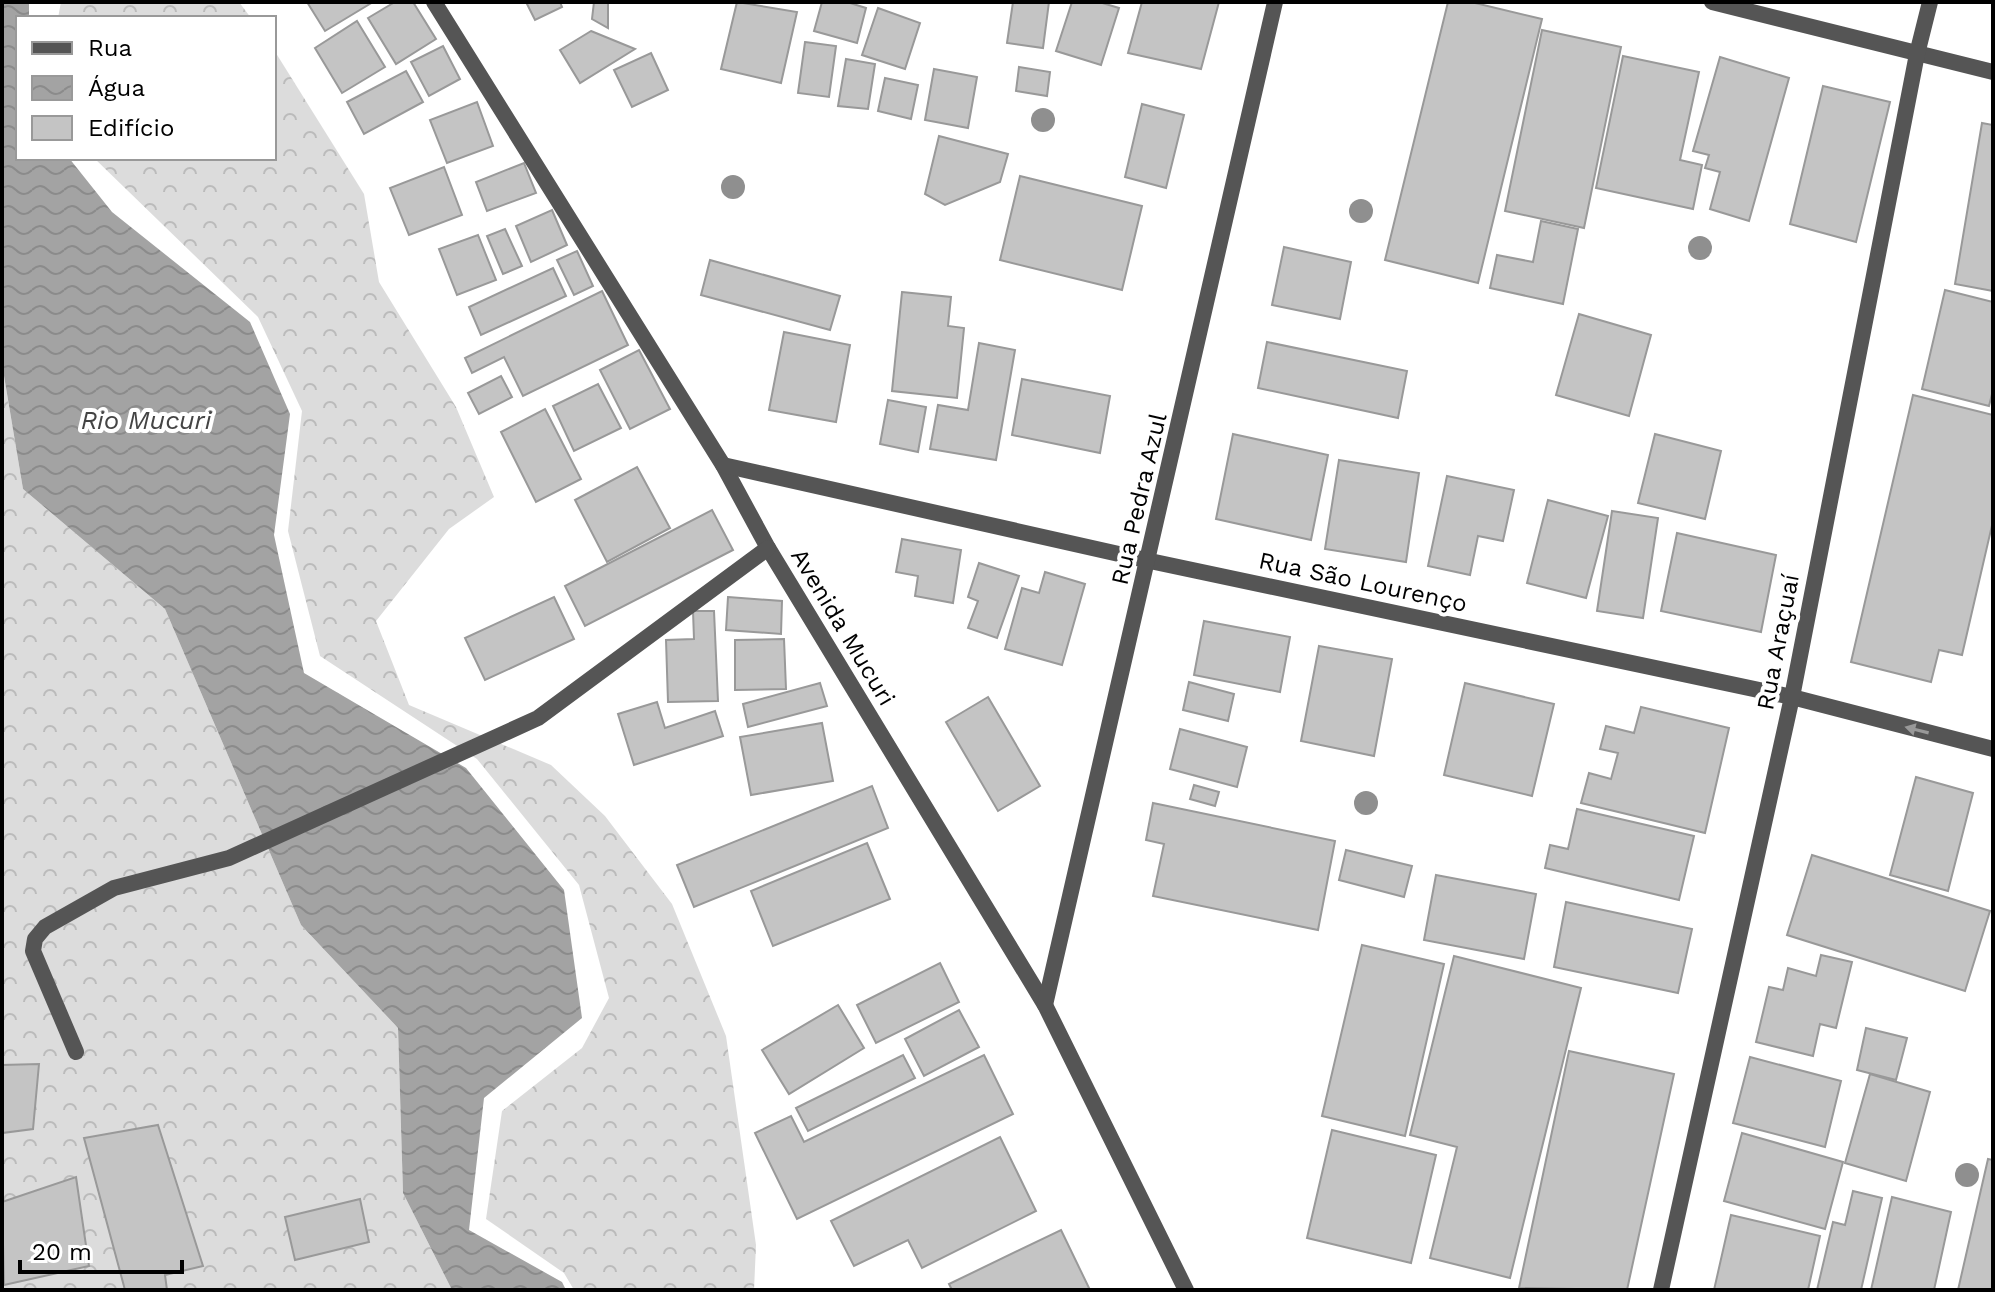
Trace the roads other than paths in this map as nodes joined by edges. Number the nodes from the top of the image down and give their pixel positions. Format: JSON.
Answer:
{"nodes":[{"id":1,"x":434,"y":2,"type":"edge"},
{"id":2,"x":1275,"y":2,"type":"edge"},
{"id":3,"x":1712,"y":2,"type":"edge"},
{"id":4,"x":1930,"y":2,"type":"edge"},
{"id":5,"x":1917,"y":54,"type":"junction"},
{"id":6,"x":1993,"y":72,"type":"edge"},
{"id":7,"x":723,"y":465,"type":"junction"},
{"id":8,"x":768,"y":548,"type":"junction"},
{"id":9,"x":1150,"y":561,"type":"junction"},
{"id":10,"x":1792,"y":697,"type":"junction"},
{"id":11,"x":1993,"y":749,"type":"edge"},
{"id":12,"x":1045,"y":1005,"type":"junction"},
{"id":13,"x":76,"y":1052,"type":"dead end"},
{"id":14,"x":1186,"y":1290,"type":"edge"},
{"id":15,"x":1661,"y":1290,"type":"edge"}],
"edges":[{"from":1,"to":7,"type":"street","name":"Avenida Mucuri"},
{"from":2,"to":9,"type":"street","name":"Rua Pedra Azul"},
{"from":3,"to":5,"type":"street"},
{"from":4,"to":5,"type":"street","name":"Rua Araçuaí"},
{"from":5,"to":6,"type":"street"},
{"from":5,"to":10,"type":"street","name":"Rua Araçuaí"},
{"from":7,"to":8,"type":"street","name":"Avenida Mucuri"},
{"from":7,"to":9,"type":"street","name":"Rua São Lourenço"},
{"from":8,"to":12,"type":"street","name":"Avenida Mucuri"},
{"from":8,"to":13,"type":"street"},
{"from":9,"to":10,"type":"street","name":"Rua São Lourenço"},
{"from":9,"to":12,"type":"street","name":"Rua Pedra Azul"},
{"from":11,"to":10,"type":"street","name":"Rua São Lourenço","one_way":true},
{"from":10,"to":15,"type":"street","name":"Rua Araçuaí"},
{"from":12,"to":14,"type":"street","name":"Avenida Mucuri"}]}
